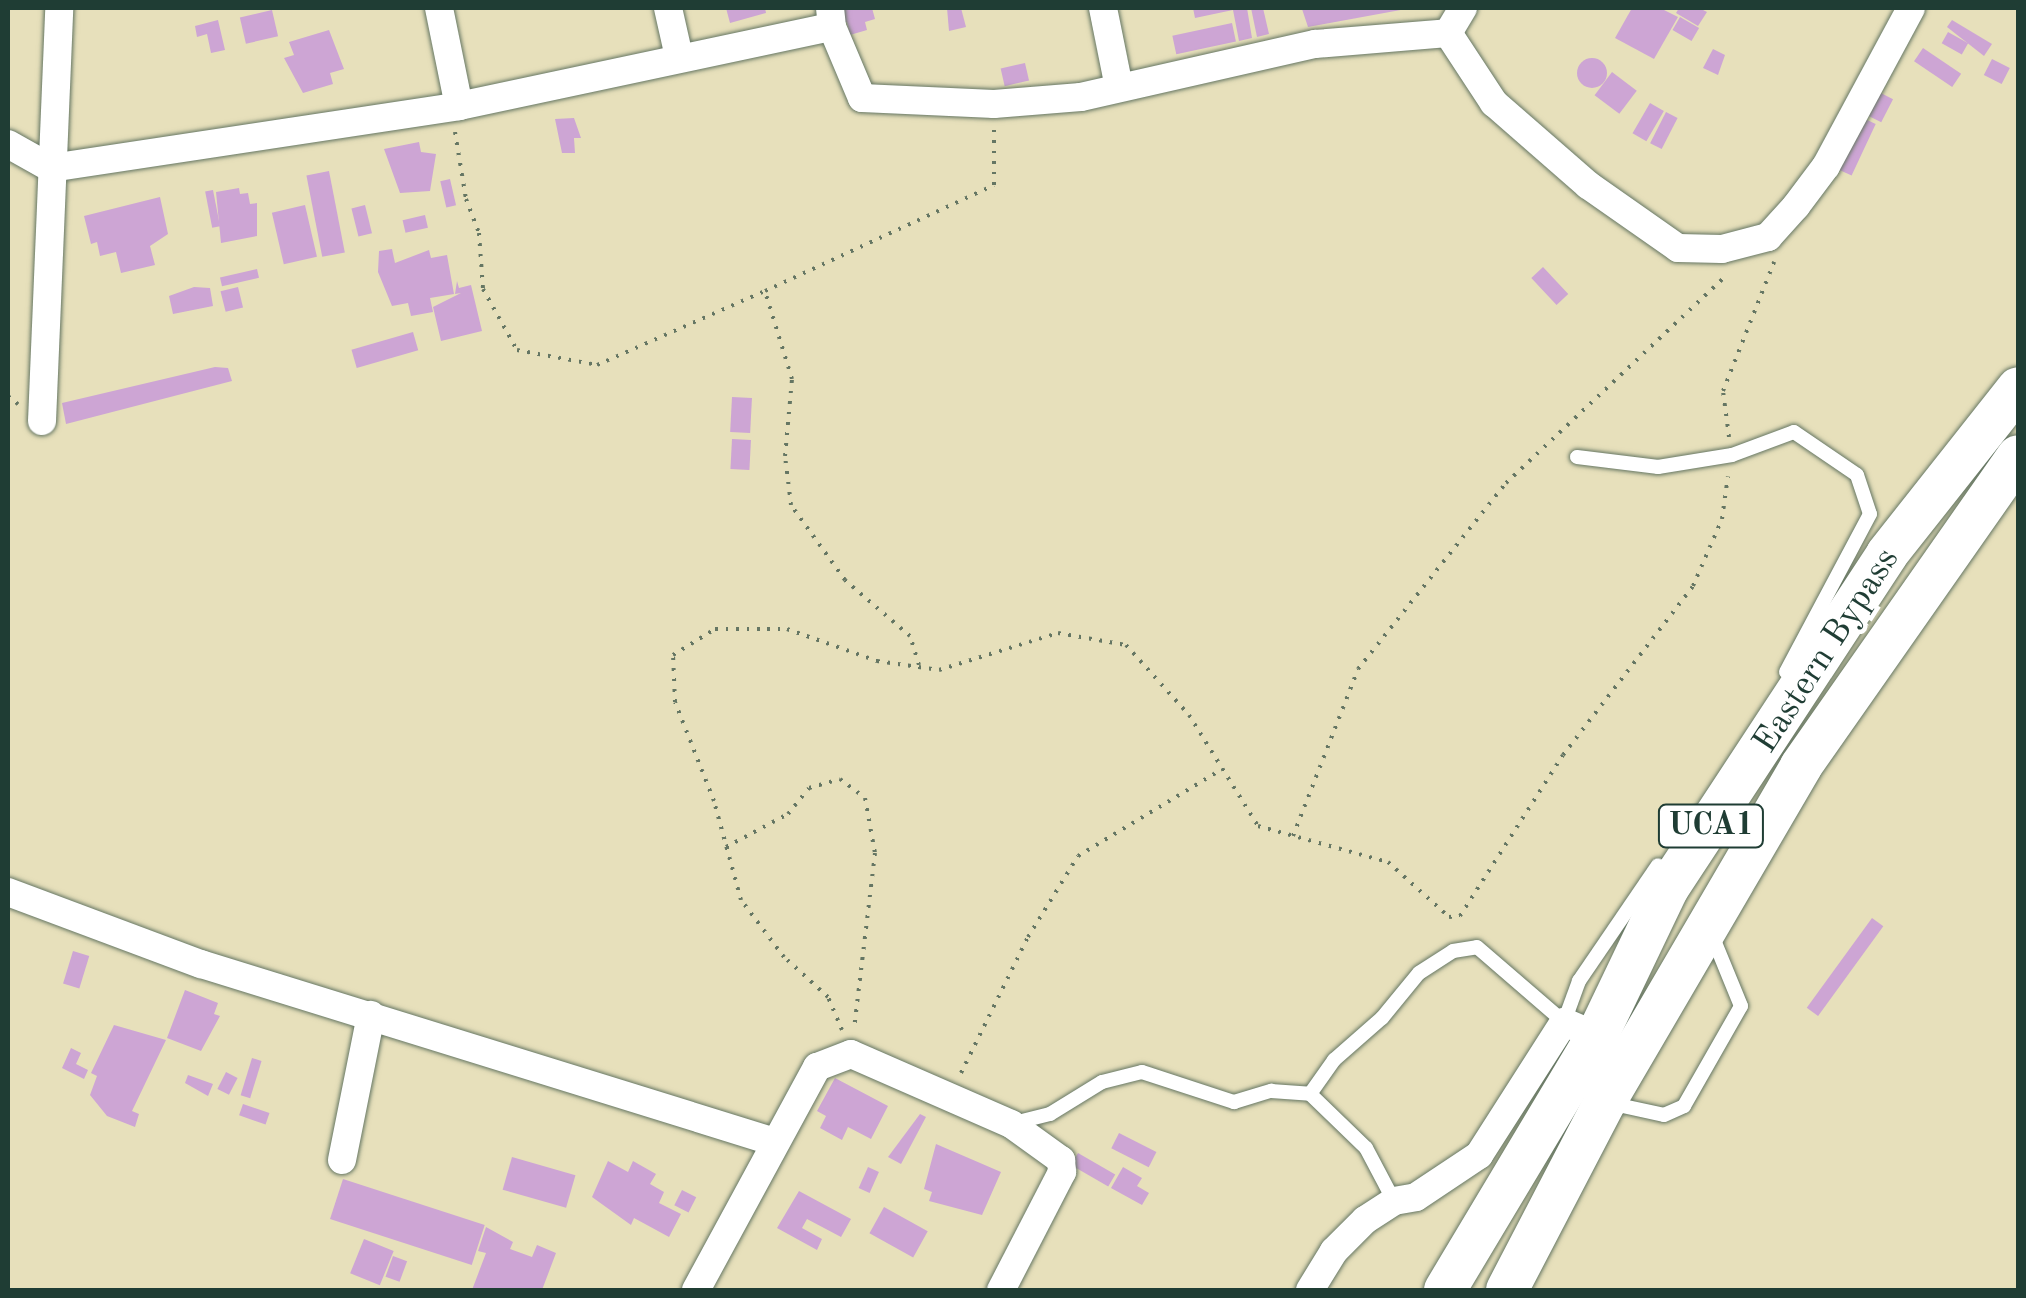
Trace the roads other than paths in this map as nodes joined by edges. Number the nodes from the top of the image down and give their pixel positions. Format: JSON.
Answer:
{"nodes":[{"id":1,"x":59,"y":8,"type":"edge"},
{"id":2,"x":439,"y":8,"type":"edge"},
{"id":3,"x":668,"y":8,"type":"edge"},
{"id":4,"x":1102,"y":8,"type":"edge"},
{"id":5,"x":1463,"y":8,"type":"edge"},
{"id":6,"x":1911,"y":8,"type":"edge"},
{"id":7,"x":831,"y":17,"type":"edge"},
{"id":8,"x":1448,"y":33,"type":"junction"},
{"id":9,"x":679,"y":57,"type":"junction"},
{"id":10,"x":1118,"y":87,"type":"junction"},
{"id":11,"x":459,"y":106,"type":"junction"},
{"id":12,"x":8,"y":144,"type":"edge"},
{"id":13,"x":51,"y":168,"type":"junction"},
{"id":14,"x":2018,"y":388,"type":"edge"},
{"id":15,"x":42,"y":421,"type":"dead end"},
{"id":16,"x":2018,"y":456,"type":"edge"},
{"id":17,"x":1577,"y":458,"type":"dead end"},
{"id":18,"x":1778,"y":684,"type":"dead end"},
{"id":19,"x":1667,"y":851,"type":"dead end"},
{"id":20,"x":8,"y":892,"type":"edge"},
{"id":21,"x":1708,"y":928,"type":"junction"},
{"id":22,"x":371,"y":1015,"type":"junction"},
{"id":23,"x":1580,"y":1029,"type":"junction"},
{"id":24,"x":1310,"y":1094,"type":"junction"},
{"id":25,"x":1605,"y":1102,"type":"junction"},
{"id":26,"x":1011,"y":1124,"type":"junction"},
{"id":27,"x":775,"y":1142,"type":"junction"},
{"id":28,"x":342,"y":1160,"type":"dead end"},
{"id":29,"x":1394,"y":1200,"type":"junction"},
{"id":30,"x":696,"y":1290,"type":"edge"},
{"id":31,"x":1001,"y":1290,"type":"edge"},
{"id":32,"x":1310,"y":1290,"type":"edge"},
{"id":33,"x":1445,"y":1290,"type":"edge"},
{"id":34,"x":1507,"y":1290,"type":"edge"}],
"edges":[{"from":1,"to":13,"type":"street"},
{"from":2,"to":11,"type":"street"},
{"from":3,"to":9,"type":"street"},
{"from":4,"to":10,"type":"street"},
{"from":5,"to":8,"type":"street"},
{"from":6,"to":8,"type":"street"},
{"from":7,"to":9,"type":"street"},
{"from":7,"to":10,"type":"street"},
{"from":8,"to":10,"type":"street"},
{"from":9,"to":11,"type":"street"},
{"from":11,"to":13,"type":"street"},
{"from":12,"to":13,"type":"street"},
{"from":13,"to":15,"type":"street"},
{"from":14,"to":23,"type":"main road","name":"Eastern Bypass","number":"UCA1"},
{"from":16,"to":21,"type":"main road","name":"Eastern Bypass","number":"UCA1"},
{"from":17,"to":18,"type":"lane"},
{"from":19,"to":23,"type":"lane"},
{"from":20,"to":22,"type":"street"},
{"from":21,"to":25,"type":"main road","name":"Eastern Bypass","number":"UCA1"},
{"from":21,"to":25,"type":"lane"},
{"from":22,"to":27,"type":"street"},
{"from":22,"to":28,"type":"street"},
{"from":23,"to":24,"type":"lane"},
{"from":23,"to":29,"type":"street"},
{"from":23,"to":33,"type":"main road","name":"Eastern Bypass","number":"UCA1"},
{"from":24,"to":26,"type":"lane"},
{"from":24,"to":29,"type":"lane"},
{"from":25,"to":34,"type":"main road","name":"Eastern Bypass","number":"UCA1"},
{"from":26,"to":27,"type":"street"},
{"from":26,"to":31,"type":"street"},
{"from":27,"to":30,"type":"street"},
{"from":29,"to":32,"type":"street"}]}
